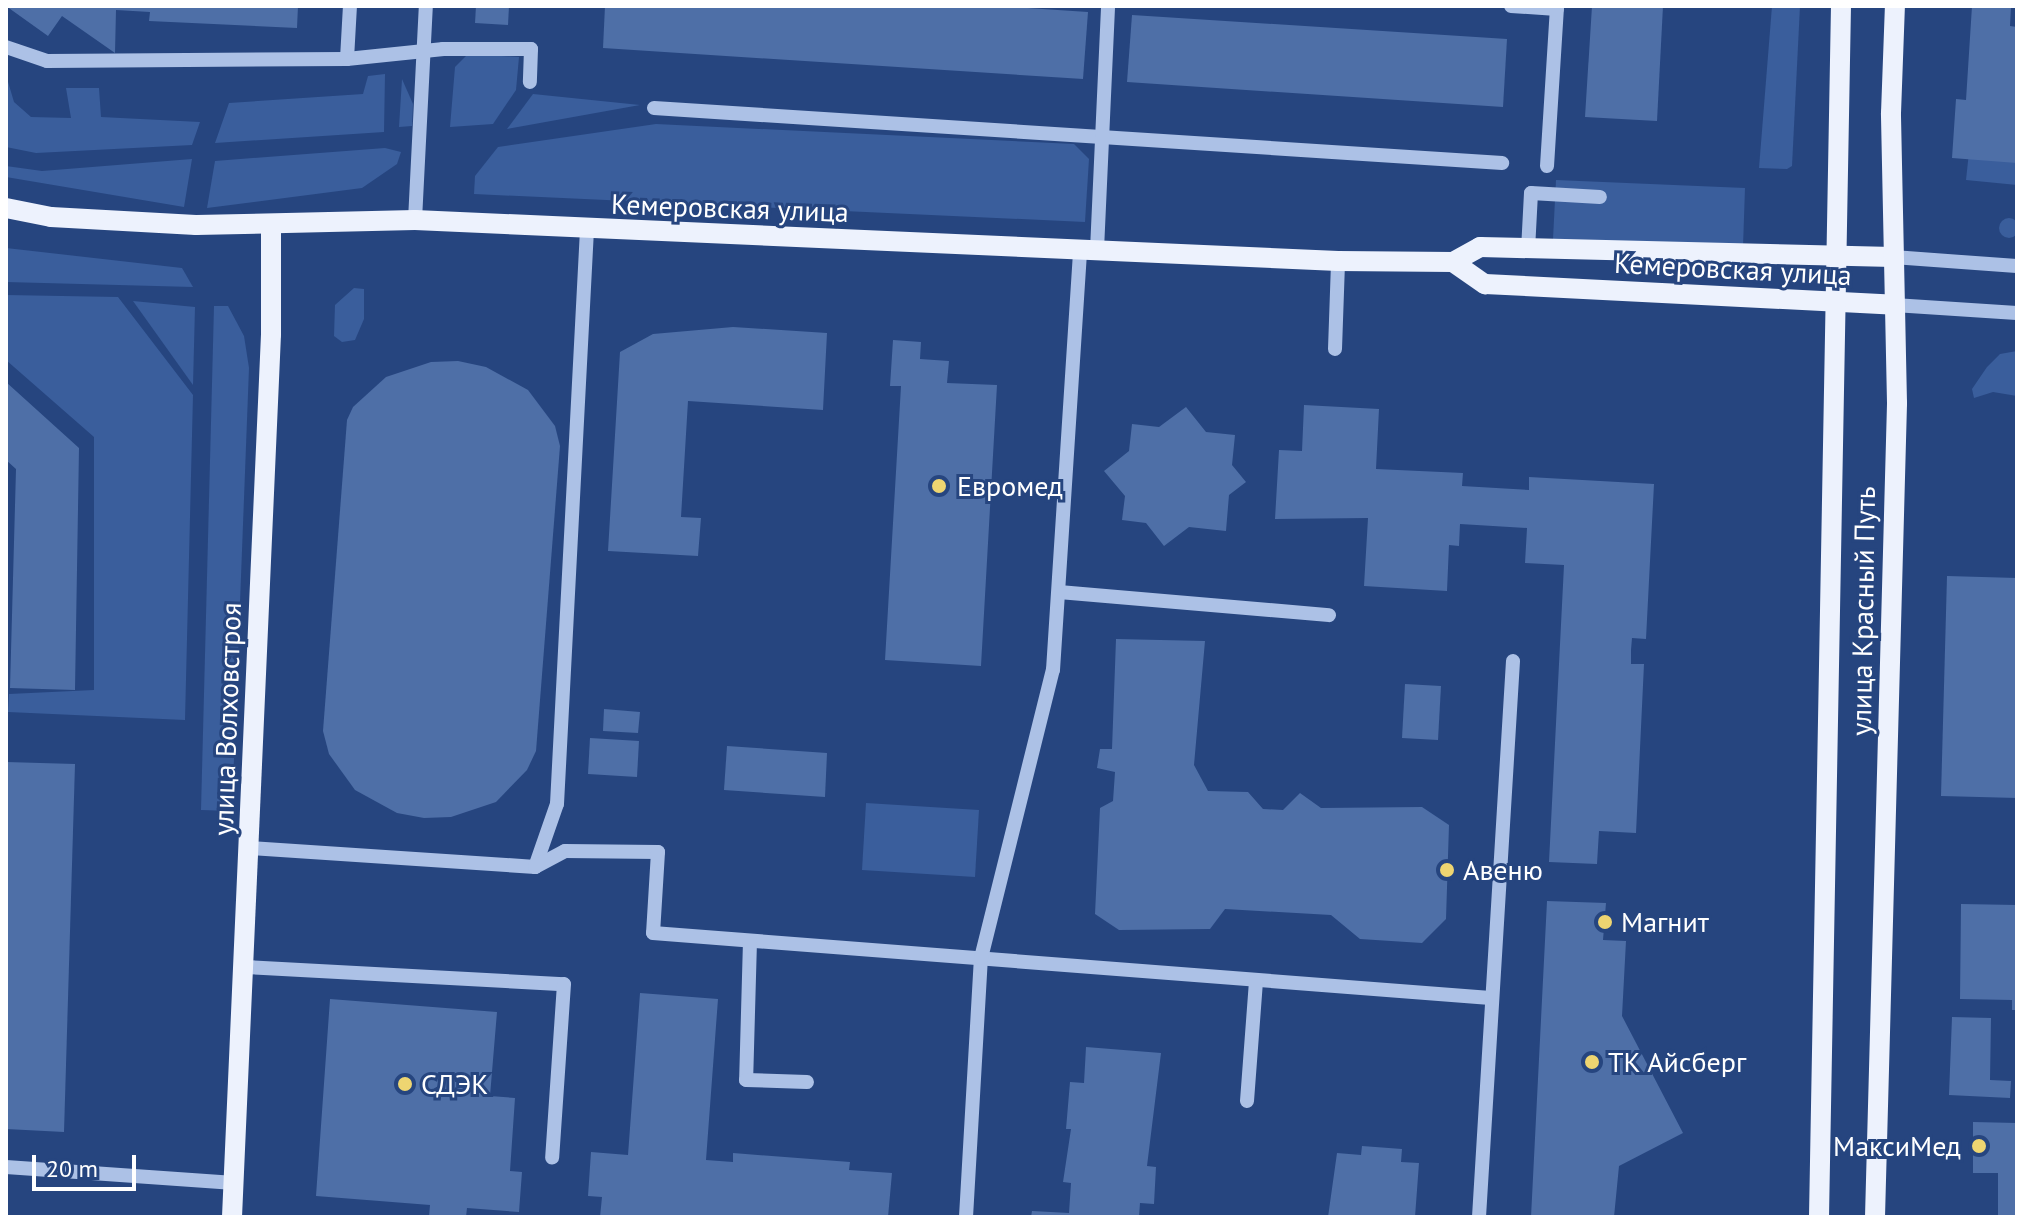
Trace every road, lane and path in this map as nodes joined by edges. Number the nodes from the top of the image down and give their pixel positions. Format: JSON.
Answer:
{"nodes":[{"id":1,"x":350,"y":6,"type":"edge"},
{"id":2,"x":426,"y":6,"type":"edge"},
{"id":3,"x":1108,"y":6,"type":"edge"},
{"id":4,"x":1511,"y":6,"type":"edge"},
{"id":5,"x":1841,"y":6,"type":"edge"},
{"id":6,"x":1895,"y":6,"type":"edge"},
{"id":7,"x":1557,"y":8,"type":"edge"},
{"id":8,"x":6,"y":47,"type":"edge"},
{"id":9,"x":423,"y":52,"type":"junction"},
{"id":10,"x":347,"y":59,"type":"junction"},
{"id":11,"x":530,"y":82,"type":"dead end"},
{"id":12,"x":654,"y":108,"type":"dead end"},
{"id":13,"x":1100,"y":137,"type":"junction"},
{"id":14,"x":1502,"y":163,"type":"dead end"},
{"id":15,"x":1547,"y":166,"type":"dead end"},
{"id":16,"x":1600,"y":197,"type":"dead end"},
{"id":17,"x":6,"y":208,"type":"edge"},
{"id":18,"x":415,"y":220,"type":"junction"},
{"id":19,"x":271,"y":224,"type":"junction"},
{"id":20,"x":587,"y":230,"type":"junction"},
{"id":21,"x":1088,"y":250,"type":"junction"},
{"id":22,"x":1528,"y":250,"type":"junction"},
{"id":23,"x":1893,"y":257,"type":"junction"},
{"id":24,"x":1837,"y":258,"type":"junction"},
{"id":25,"x":1338,"y":261,"type":"junction"},
{"id":26,"x":1453,"y":262,"type":"junction"},
{"id":27,"x":2017,"y":266,"type":"edge"},
{"id":28,"x":1835,"y":303,"type":"junction"},
{"id":29,"x":1894,"y":305,"type":"junction"},
{"id":30,"x":2017,"y":313,"type":"edge"},
{"id":31,"x":1335,"y":349,"type":"dead end"},
{"id":32,"x":1059,"y":592,"type":"junction"},
{"id":33,"x":1329,"y":615,"type":"dead end"},
{"id":34,"x":1513,"y":661,"type":"dead end"},
{"id":35,"x":250,"y":848,"type":"junction"},
{"id":36,"x":535,"y":867,"type":"junction"},
{"id":37,"x":750,"y":941,"type":"junction"},
{"id":38,"x":981,"y":958,"type":"junction"},
{"id":39,"x":245,"y":967,"type":"junction"},
{"id":40,"x":1256,"y":980,"type":"junction"},
{"id":41,"x":1490,"y":998,"type":"junction"},
{"id":42,"x":807,"y":1082,"type":"dead end"},
{"id":43,"x":1247,"y":1101,"type":"dead end"},
{"id":44,"x":552,"y":1158,"type":"dead end"},
{"id":45,"x":6,"y":1167,"type":"edge"},
{"id":46,"x":234,"y":1183,"type":"junction"},
{"id":47,"x":232,"y":1217,"type":"edge"},
{"id":48,"x":966,"y":1217,"type":"edge"},
{"id":49,"x":1479,"y":1217,"type":"edge"},
{"id":50,"x":1819,"y":1217,"type":"edge"},
{"id":51,"x":1875,"y":1217,"type":"edge"}],
"edges":[{"from":1,"to":10,"type":"street"},
{"from":2,"to":9,"type":"street"},
{"from":3,"to":13,"type":"street"},
{"from":4,"to":7,"type":"street"},
{"from":5,"to":24,"type":"main road","name":"улица Красный Путь"},
{"from":6,"to":23,"type":"main road","name":"улица Красный Путь"},
{"from":7,"to":15,"type":"street"},
{"from":8,"to":10,"type":"street"},
{"from":9,"to":10,"type":"street"},
{"from":9,"to":11,"type":"street"},
{"from":9,"to":18,"type":"street"},
{"from":12,"to":13,"type":"street"},
{"from":13,"to":14,"type":"street"},
{"from":13,"to":21,"type":"street"},
{"from":16,"to":22,"type":"street"},
{"from":17,"to":19,"type":"main road","name":"Кемеровская улица"},
{"from":18,"to":19,"type":"main road","name":"Кемеровская улица"},
{"from":18,"to":20,"type":"main road","name":"Кемеровская улица"},
{"from":19,"to":35,"type":"main road","name":"улица Волховстроя"},
{"from":20,"to":21,"type":"main road","name":"Кемеровская улица"},
{"from":20,"to":36,"type":"street"},
{"from":21,"to":25,"type":"main road","name":"Кемеровская улица"},
{"from":21,"to":32,"type":"street"},
{"from":22,"to":24,"type":"main road","name":"Кемеровская улица"},
{"from":22,"to":26,"type":"main road","name":"Кемеровская улица"},
{"from":23,"to":24,"type":"main road","name":"Кемеровская улица"},
{"from":23,"to":27,"type":"street","name":"Кемеровская улица"},
{"from":23,"to":29,"type":"main road","name":"улица Красный Путь"},
{"from":24,"to":28,"type":"main road","name":"улица Красный Путь"},
{"from":25,"to":26,"type":"main road","name":"Кемеровская улица"},
{"from":25,"to":31,"type":"street"},
{"from":26,"to":28,"type":"main road","name":"Кемеровская улица"},
{"from":28,"to":29,"type":"main road","name":"Кемеровская улица"},
{"from":28,"to":50,"type":"main road","name":"улица Красный Путь"},
{"from":29,"to":30,"type":"street","name":"Кемеровская улица"},
{"from":29,"to":51,"type":"main road","name":"улица Красный Путь"},
{"from":32,"to":33,"type":"street"},
{"from":32,"to":38,"type":"street"},
{"from":34,"to":41,"type":"street"},
{"from":35,"to":36,"type":"street"},
{"from":35,"to":39,"type":"main road","name":"улица Волховстроя"},
{"from":36,"to":37,"type":"street"},
{"from":37,"to":38,"type":"street"},
{"from":37,"to":42,"type":"street"},
{"from":38,"to":40,"type":"street"},
{"from":38,"to":48,"type":"street"},
{"from":39,"to":44,"type":"street"},
{"from":39,"to":46,"type":"main road","name":"улица Волховстроя"},
{"from":40,"to":41,"type":"street"},
{"from":40,"to":43,"type":"street"},
{"from":41,"to":49,"type":"street"},
{"from":45,"to":46,"type":"street"},
{"from":46,"to":47,"type":"main road","name":"улица Волховстроя"}]}
